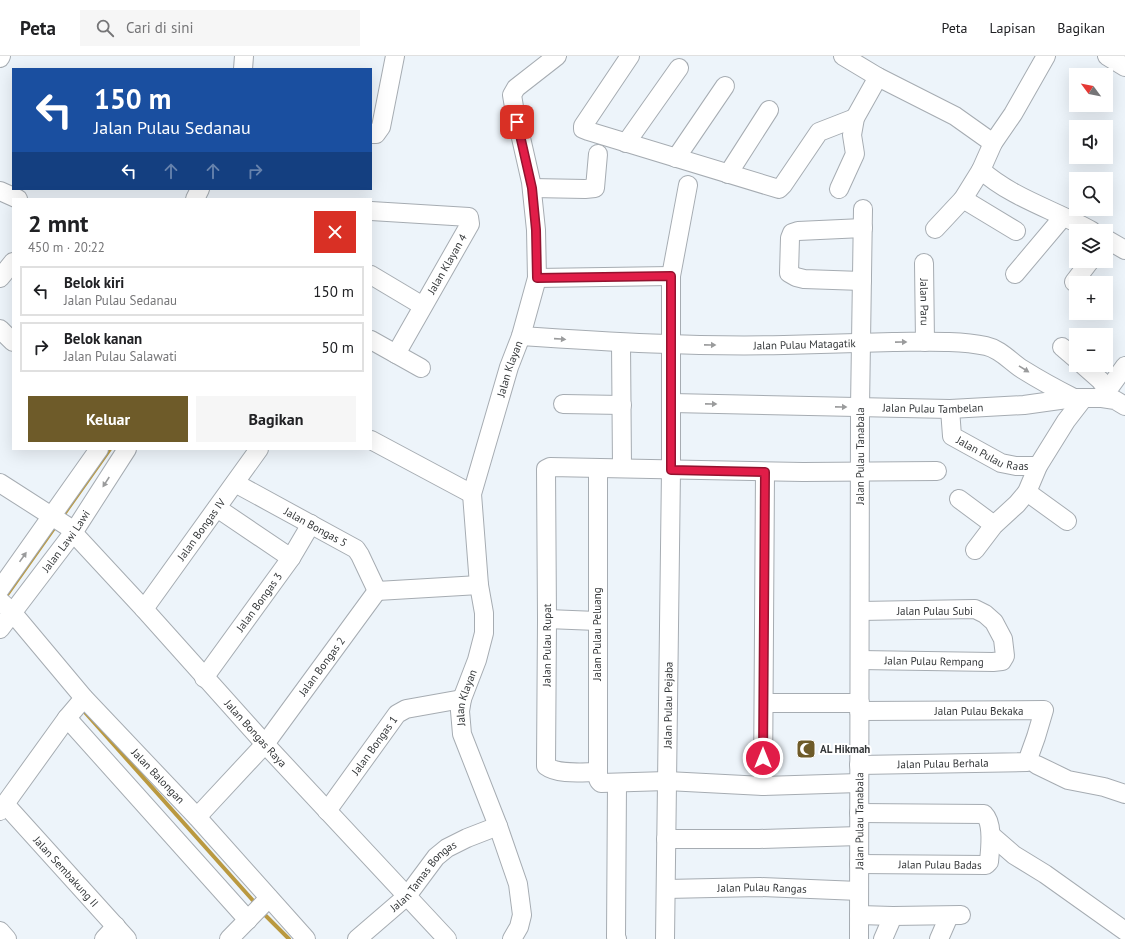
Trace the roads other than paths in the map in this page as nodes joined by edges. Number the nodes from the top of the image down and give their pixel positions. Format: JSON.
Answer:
{"nodes":[{"id":1,"x":244,"y":56,"type":"edge"},
{"id":2,"x":395,"y":56,"type":"edge"},
{"id":3,"x":557,"y":56,"type":"edge"},
{"id":4,"x":630,"y":56,"type":"edge"},
{"id":5,"x":1046,"y":56,"type":"edge"},
{"id":6,"x":1107,"y":56,"type":"edge"},
{"id":7,"x":855,"y":59,"type":"edge"},
{"id":8,"x":1125,"y":66,"type":"edge"},
{"id":9,"x":243,"y":68,"type":"edge"},
{"id":10,"x":679,"y":68,"type":"dead end"},
{"id":11,"x":878,"y":77,"type":"junction"},
{"id":12,"x":725,"y":86,"type":"dead end"},
{"id":13,"x":769,"y":110,"type":"dead end"},
{"id":14,"x":855,"y":118,"type":"junction"},
{"id":15,"x":374,"y":134,"type":"edge"},
{"id":16,"x":626,"y":143,"type":"junction"},
{"id":17,"x":993,"y":143,"type":"junction"},
{"id":18,"x":598,"y":154,"type":"dead end"},
{"id":19,"x":676,"y":158,"type":"junction"},
{"id":20,"x":981,"y":170,"type":"junction"},
{"id":21,"x":728,"y":174,"type":"junction"},
{"id":22,"x":688,"y":185,"type":"dead end"},
{"id":23,"x":532,"y":188,"type":"junction"},
{"id":24,"x":839,"y":189,"type":"dead end"},
{"id":25,"x":0,"y":191,"type":"edge"},
{"id":26,"x":16,"y":198,"type":"edge"},
{"id":27,"x":963,"y":199,"type":"junction"},
{"id":28,"x":863,"y":209,"type":"dead end"},
{"id":29,"x":372,"y":211,"type":"edge"},
{"id":30,"x":1063,"y":217,"type":"junction"},
{"id":31,"x":1078,"y":224,"type":"edge"},
{"id":32,"x":863,"y":228,"type":"junction"},
{"id":33,"x":935,"y":229,"type":"dead end"},
{"id":34,"x":1016,"y":231,"type":"dead end"},
{"id":35,"x":1113,"y":243,"type":"edge"},
{"id":36,"x":1125,"y":250,"type":"edge"},
{"id":37,"x":12,"y":263,"type":"edge"},
{"id":38,"x":924,"y":263,"type":"dead end"},
{"id":39,"x":1085,"y":268,"type":"edge"},
{"id":40,"x":1015,"y":274,"type":"dead end"},
{"id":41,"x":372,"y":276,"type":"edge"},
{"id":42,"x":671,"y":276,"type":"junction"},
{"id":43,"x":1079,"y":276,"type":"edge"},
{"id":44,"x":0,"y":278,"type":"edge"},
{"id":45,"x":537,"y":278,"type":"junction"},
{"id":46,"x":862,"y":281,"type":"junction"},
{"id":47,"x":423,"y":306,"type":"junction"},
{"id":48,"x":0,"y":329,"type":"edge"},
{"id":49,"x":521,"y":336,"type":"junction"},
{"id":50,"x":12,"y":341,"type":"edge"},
{"id":51,"x":372,"y":341,"type":"edge"},
{"id":52,"x":925,"y":342,"type":"junction"},
{"id":53,"x":621,"y":343,"type":"junction"},
{"id":54,"x":862,"y":343,"type":"junction"},
{"id":55,"x":671,"y":344,"type":"junction"},
{"id":56,"x":1062,"y":347,"type":"dead end"},
{"id":57,"x":1069,"y":353,"type":"edge"},
{"id":58,"x":396,"y":354,"type":"junction"},
{"id":59,"x":1125,"y":366,"type":"edge"},
{"id":60,"x":421,"y":368,"type":"dead end"},
{"id":61,"x":1091,"y":372,"type":"edge"},
{"id":62,"x":1104,"y":394,"type":"junction"},
{"id":63,"x":1079,"y":398,"type":"junction"},
{"id":64,"x":672,"y":403,"type":"junction"},
{"id":65,"x":563,"y":404,"type":"dead end"},
{"id":66,"x":622,"y":405,"type":"junction"},
{"id":67,"x":1125,"y":406,"type":"edge"},
{"id":68,"x":860,"y":408,"type":"junction"},
{"id":69,"x":950,"y":409,"type":"junction"},
{"id":70,"x":372,"y":441,"type":"edge"},
{"id":71,"x":98,"y":450,"type":"edge"},
{"id":72,"x":126,"y":450,"type":"edge"},
{"id":73,"x":258,"y":450,"type":"edge"},
{"id":74,"x":1038,"y":466,"type":"junction"},
{"id":75,"x":598,"y":468,"type":"junction"},
{"id":76,"x":622,"y":468,"type":"junction"},
{"id":77,"x":671,"y":470,"type":"junction"},
{"id":78,"x":937,"y":471,"type":"dead end"},
{"id":79,"x":765,"y":472,"type":"junction"},
{"id":80,"x":860,"y":472,"type":"junction"},
{"id":81,"x":0,"y":483,"type":"edge"},
{"id":82,"x":235,"y":483,"type":"junction"},
{"id":83,"x":1027,"y":492,"type":"junction"},
{"id":84,"x":472,"y":494,"type":"junction"},
{"id":85,"x":959,"y":499,"type":"dead end"},
{"id":86,"x":217,"y":508,"type":"junction"},
{"id":87,"x":1067,"y":521,"type":"dead end"},
{"id":88,"x":62,"y":523,"type":"junction"},
{"id":89,"x":311,"y":524,"type":"junction"},
{"id":90,"x":994,"y":525,"type":"junction"},
{"id":91,"x":975,"y":550,"type":"dead end"},
{"id":92,"x":291,"y":558,"type":"junction"},
{"id":93,"x":479,"y":585,"type":"junction"},
{"id":94,"x":377,"y":591,"type":"junction"},
{"id":95,"x":144,"y":609,"type":"junction"},
{"id":96,"x":4,"y":610,"type":"edge"},
{"id":97,"x":860,"y":611,"type":"junction"},
{"id":98,"x":547,"y":619,"type":"junction"},
{"id":99,"x":597,"y":621,"type":"junction"},
{"id":100,"x":1005,"y":656,"type":"joint"},
{"id":101,"x":860,"y":660,"type":"junction"},
{"id":102,"x":204,"y":678,"type":"junction"},
{"id":103,"x":462,"y":698,"type":"junction"},
{"id":104,"x":764,"y":703,"type":"junction"},
{"id":105,"x":76,"y":707,"type":"junction"},
{"id":106,"x":859,"y":707,"type":"junction"},
{"id":107,"x":265,"y":744,"type":"junction"},
{"id":108,"x":1032,"y":764,"type":"junction"},
{"id":109,"x":859,"y":765,"type":"junction"},
{"id":110,"x":598,"y":772,"type":"junction"},
{"id":111,"x":667,"y":781,"type":"junction"},
{"id":112,"x":617,"y":783,"type":"junction"},
{"id":113,"x":859,"y":783,"type":"junction"},
{"id":114,"x":763,"y":786,"type":"junction"},
{"id":115,"x":1125,"y":794,"type":"edge"},
{"id":116,"x":3,"y":808,"type":"edge"},
{"id":117,"x":327,"y":811,"type":"junction"},
{"id":118,"x":859,"y":813,"type":"junction"},
{"id":119,"x":197,"y":817,"type":"junction"},
{"id":120,"x":498,"y":826,"type":"junction"},
{"id":121,"x":991,"y":835,"type":"junction"},
{"id":122,"x":859,"y":836,"type":"junction"},
{"id":123,"x":666,"y":839,"type":"junction"},
{"id":124,"x":859,"y":864,"type":"junction"},
{"id":125,"x":666,"y":889,"type":"junction"},
{"id":126,"x":859,"y":891,"type":"junction"},
{"id":127,"x":407,"y":896,"type":"junction"},
{"id":128,"x":257,"y":910,"type":"junction"},
{"id":129,"x":859,"y":915,"type":"junction"},
{"id":130,"x":893,"y":916,"type":"junction"},
{"id":131,"x":0,"y":931,"type":"edge"},
{"id":132,"x":1125,"y":931,"type":"edge"},
{"id":133,"x":116,"y":935,"type":"edge"},
{"id":134,"x":7,"y":939,"type":"edge"},
{"id":135,"x":229,"y":939,"type":"edge"},
{"id":136,"x":306,"y":939,"type":"edge"},
{"id":137,"x":357,"y":939,"type":"edge"},
{"id":138,"x":447,"y":939,"type":"edge"},
{"id":139,"x":512,"y":939,"type":"edge"},
{"id":140,"x":617,"y":939,"type":"edge"},
{"id":141,"x":665,"y":939,"type":"edge"},
{"id":142,"x":859,"y":939,"type":"edge"},
{"id":143,"x":883,"y":939,"type":"edge"},
{"id":144,"x":939,"y":939,"type":"edge"}],
"edges":[{"from":1,"to":9,"type":"street"},
{"from":2,"to":15,"type":"street"},
{"from":3,"to":23,"type":"street","name":"Jalan Klayan"},
{"from":4,"to":16,"type":"street"},
{"from":5,"to":17,"type":"street"},
{"from":6,"to":8,"type":"street"},
{"from":7,"to":11,"type":"street"},
{"from":10,"to":16,"type":"street"},
{"from":11,"to":14,"type":"street"},
{"from":11,"to":17,"type":"street"},
{"from":12,"to":19,"type":"street"},
{"from":13,"to":21,"type":"street"},
{"from":14,"to":21,"type":"street"},
{"from":14,"to":24,"type":"street"},
{"from":16,"to":19,"type":"street"},
{"from":17,"to":20,"type":"street"},
{"from":18,"to":23,"type":"street"},
{"from":19,"to":21,"type":"street"},
{"from":20,"to":27,"type":"street"},
{"from":20,"to":30,"type":"street"},
{"from":22,"to":42,"type":"street","name":"Jalan Pulau Pejaba"},
{"from":23,"to":45,"type":"street","name":"Jalan Klayan"},
{"from":25,"to":26,"type":"street"},
{"from":27,"to":33,"type":"street"},
{"from":27,"to":34,"type":"street"},
{"from":28,"to":32,"type":"street","name":"Jalan Pulau Tanabala"},
{"from":29,"to":47,"type":"street","name":"Jalan Klayan 4"},
{"from":30,"to":31,"type":"street"},
{"from":30,"to":40,"type":"street"},
{"from":32,"to":46,"type":"street","name":"Jalan Pulau Tanabala"},
{"from":32,"to":46,"type":"street"},
{"from":35,"to":36,"type":"street"},
{"from":37,"to":44,"type":"street"},
{"from":38,"to":52,"type":"street","name":"Jalan Paru"},
{"from":39,"to":43,"type":"street"},
{"from":41,"to":47,"type":"street"},
{"from":42,"to":45,"type":"street"},
{"from":42,"to":55,"type":"street","name":"Jalan Pulau Pejaba"},
{"from":45,"to":49,"type":"street","name":"Jalan Klayan"},
{"from":46,"to":54,"type":"street","name":"Jalan Pulau Tanabala"},
{"from":47,"to":58,"type":"street","name":"Jalan Klayan 4"},
{"from":48,"to":50,"type":"street"},
{"from":49,"to":53,"type":"street","name":"Jalan Pulau Matagatik","one_way":true},
{"from":49,"to":84,"type":"street","name":"Jalan Klayan"},
{"from":51,"to":58,"type":"street"},
{"from":54,"to":52,"type":"street","name":"Jalan Pulau Matagatik","one_way":true},
{"from":52,"to":63,"type":"street","name":"Jalan Pulau Matagatik","one_way":true},
{"from":53,"to":55,"type":"street","name":"Jalan Pulau Matagatik"},
{"from":53,"to":66,"type":"street"},
{"from":55,"to":54,"type":"street","name":"Jalan Pulau Matagatik","one_way":true},
{"from":54,"to":68,"type":"street","name":"Jalan Pulau Tanabala"},
{"from":55,"to":64,"type":"street","name":"Jalan Pulau Pejaba"},
{"from":56,"to":57,"type":"street"},
{"from":58,"to":60,"type":"street"},
{"from":59,"to":62,"type":"street"},
{"from":61,"to":62,"type":"street"},
{"from":62,"to":63,"type":"street","name":"Jalan Pulau Tambelan"},
{"from":62,"to":67,"type":"street"},
{"from":63,"to":69,"type":"street","name":"Jalan Pulau Tambelan"},
{"from":63,"to":74,"type":"street"},
{"from":64,"to":68,"type":"street","name":"Jalan Pulau Tambelan","one_way":true},
{"from":64,"to":77,"type":"street","name":"Jalan Pulau Pejaba"},
{"from":65,"to":66,"type":"street"},
{"from":66,"to":76,"type":"street"},
{"from":68,"to":69,"type":"street","name":"Jalan Pulau Tambelan"},
{"from":68,"to":80,"type":"street","name":"Jalan Pulau Tanabala"},
{"from":69,"to":74,"type":"street","name":"Jalan Pulau Raas"},
{"from":70,"to":84,"type":"street"},
{"from":71,"to":88,"type":"street"},
{"from":72,"to":88,"type":"street","name":"Jalan Lawi Lawi","one_way":true},
{"from":73,"to":82,"type":"street","name":"Jalan Bongas IV"},
{"from":74,"to":83,"type":"street"},
{"from":75,"to":76,"type":"street"},
{"from":75,"to":98,"type":"street","name":"Jalan Pulau Rupat"},
{"from":75,"to":99,"type":"street","name":"Jalan Pulau Peluang"},
{"from":76,"to":77,"type":"street"},
{"from":77,"to":79,"type":"street"},
{"from":77,"to":111,"type":"street","name":"Jalan Pulau Pejaba"},
{"from":78,"to":80,"type":"street"},
{"from":79,"to":80,"type":"street"},
{"from":79,"to":104,"type":"street"},
{"from":80,"to":97,"type":"street","name":"Jalan Pulau Tanabala"},
{"from":81,"to":88,"type":"street","name":"Jalan Bongas Raya"},
{"from":82,"to":86,"type":"street","name":"Jalan Bongas IV"},
{"from":82,"to":89,"type":"street","name":"Jalan Bongas 5"},
{"from":83,"to":87,"type":"street"},
{"from":83,"to":90,"type":"street"},
{"from":84,"to":93,"type":"street","name":"Jalan Klayan"},
{"from":85,"to":90,"type":"street"},
{"from":86,"to":92,"type":"street"},
{"from":86,"to":95,"type":"street","name":"Jalan Bongas IV"},
{"from":88,"to":95,"type":"street","name":"Jalan Bongas Raya"},
{"from":88,"to":96,"type":"street","name":"Jalan Lawi Lawi"},
{"from":96,"to":88,"type":"street","one_way":true},
{"from":89,"to":92,"type":"street","name":"Jalan Bongas 3"},
{"from":89,"to":94,"type":"street","name":"Jalan Bongas 5"},
{"from":90,"to":91,"type":"street"},
{"from":92,"to":102,"type":"street","name":"Jalan Bongas 3"},
{"from":93,"to":94,"type":"street"},
{"from":93,"to":103,"type":"street","name":"Jalan Klayan"},
{"from":94,"to":107,"type":"street","name":"Jalan Bongas 2"},
{"from":95,"to":102,"type":"street","name":"Jalan Bongas Raya"},
{"from":96,"to":105,"type":"street","name":"Jalan Balongan"},
{"from":97,"to":100,"type":"street","name":"Jalan Pulau Subi"},
{"from":97,"to":101,"type":"street","name":"Jalan Pulau Tanabala"},
{"from":98,"to":99,"type":"street"},
{"from":98,"to":110,"type":"street","name":"Jalan Pulau Rupat"},
{"from":99,"to":110,"type":"street","name":"Jalan Pulau Peluang"},
{"from":100,"to":101,"type":"street","name":"Jalan Pulau Rempang"},
{"from":101,"to":106,"type":"street","name":"Jalan Pulau Tanabala"},
{"from":102,"to":107,"type":"street","name":"Jalan Bongas Raya"},
{"from":103,"to":117,"type":"street","name":"Jalan Bongas 1"},
{"from":103,"to":120,"type":"street","name":"Jalan Klayan"},
{"from":104,"to":106,"type":"street"},
{"from":104,"to":114,"type":"street"},
{"from":105,"to":116,"type":"street"},
{"from":105,"to":119,"type":"street","name":"Jalan Balongan"},
{"from":105,"to":128,"type":"street"},
{"from":106,"to":108,"type":"street","name":"Jalan Pulau Bekaka"},
{"from":106,"to":109,"type":"street","name":"Jalan Pulau Tanabala"},
{"from":107,"to":117,"type":"street","name":"Jalan Bongas Raya"},
{"from":107,"to":119,"type":"street","name":"Jalan Bongas 2"},
{"from":108,"to":109,"type":"street","name":"Jalan Pulau Berhala"},
{"from":108,"to":115,"type":"street"},
{"from":109,"to":113,"type":"street","name":"Jalan Pulau Tanabala"},
{"from":110,"to":112,"type":"street"},
{"from":111,"to":112,"type":"street"},
{"from":111,"to":114,"type":"street"},
{"from":111,"to":123,"type":"street","name":"Jalan Pulau Pejaba"},
{"from":112,"to":140,"type":"street"},
{"from":113,"to":114,"type":"street"},
{"from":113,"to":118,"type":"street","name":"Jalan Pulau Tanabala"},
{"from":116,"to":133,"type":"street","name":"Jalan Sembakung II"},
{"from":117,"to":127,"type":"street","name":"Jalan Bongas Raya"},
{"from":118,"to":121,"type":"street","name":"Jalan Pulau Badas"},
{"from":118,"to":122,"type":"street","name":"Jalan Pulau Tanabala"},
{"from":119,"to":128,"type":"street","name":"Jalan Balongan"},
{"from":120,"to":127,"type":"street","name":"Jalan Tamas Bongas"},
{"from":120,"to":139,"type":"street","name":"Jalan Klayan"},
{"from":121,"to":124,"type":"street","name":"Jalan Pulau Badas"},
{"from":121,"to":132,"type":"street"},
{"from":122,"to":123,"type":"street"},
{"from":122,"to":124,"type":"street","name":"Jalan Pulau Tanabala"},
{"from":123,"to":125,"type":"street","name":"Jalan Pulau Pejaba"},
{"from":124,"to":126,"type":"street","name":"Jalan Pulau Tanabala"},
{"from":125,"to":126,"type":"street","name":"Jalan Pulau Rangas"},
{"from":125,"to":141,"type":"street","name":"Jalan Pulau Pejaba"},
{"from":126,"to":129,"type":"street","name":"Jalan Pulau Tanabala"},
{"from":127,"to":137,"type":"street","name":"Jalan Tamas Bongas"},
{"from":127,"to":138,"type":"street","name":"Jalan Bongas Raya"},
{"from":128,"to":135,"type":"street"},
{"from":128,"to":136,"type":"street","name":"Jalan Balongan"},
{"from":129,"to":130,"type":"street"},
{"from":129,"to":142,"type":"street","name":"Jalan Pulau Tanabala"},
{"from":130,"to":143,"type":"street"},
{"from":130,"to":144,"type":"street"},
{"from":131,"to":134,"type":"street"}]}
